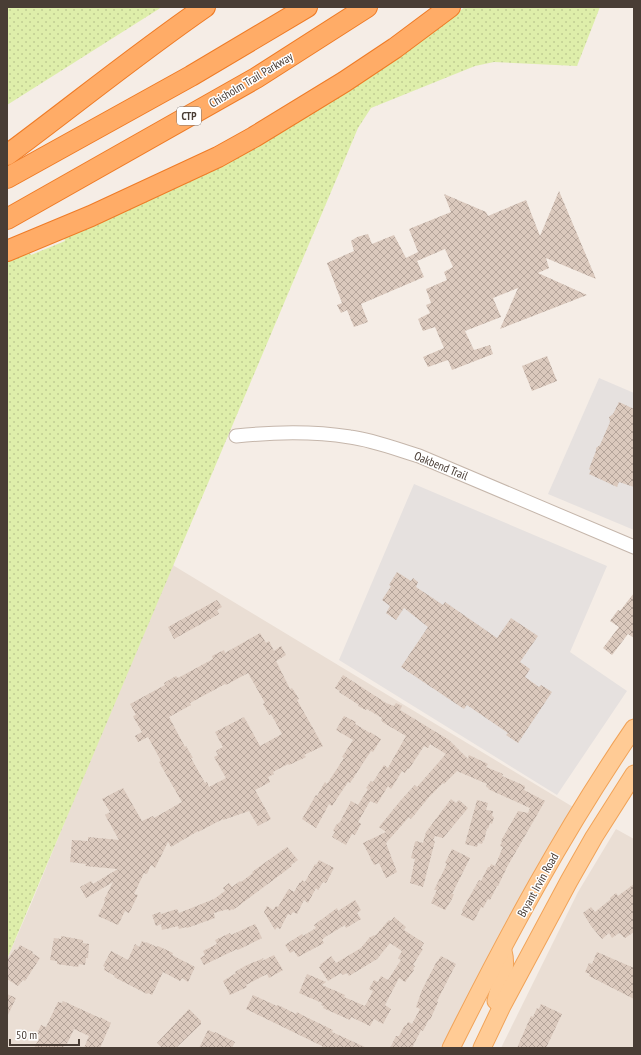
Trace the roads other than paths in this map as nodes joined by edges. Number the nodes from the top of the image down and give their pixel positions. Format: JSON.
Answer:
{"nodes":[{"id":1,"x":205,"y":7,"type":"edge"},
{"id":2,"x":307,"y":7,"type":"edge"},
{"id":3,"x":367,"y":7,"type":"edge"},
{"id":4,"x":450,"y":7,"type":"edge"},
{"id":5,"x":7,"y":155,"type":"edge"},
{"id":6,"x":7,"y":178,"type":"edge"},
{"id":7,"x":7,"y":219,"type":"edge"},
{"id":8,"x":7,"y":251,"type":"edge"},
{"id":9,"x":236,"y":436,"type":"dead end"},
{"id":10,"x":634,"y":546,"type":"edge"},
{"id":11,"x":634,"y":728,"type":"edge"},
{"id":12,"x":607,"y":767,"type":"junction"},
{"id":13,"x":631,"y":778,"type":"edge"},
{"id":14,"x":524,"y":909,"type":"junction"},
{"id":15,"x":503,"y":950,"type":"junction"},
{"id":16,"x":516,"y":980,"type":"junction"},
{"id":17,"x":496,"y":1019,"type":"junction"},
{"id":18,"x":452,"y":1048,"type":"edge"},
{"id":19,"x":482,"y":1048,"type":"edge"}],
"edges":[{"from":1,"to":5,"type":"highway"},
{"from":2,"to":6,"type":"highway"},
{"from":3,"to":7,"type":"highway","name":"Chisholm Trail Parkway","number":"CTP"},
{"from":4,"to":8,"type":"highway"},
{"from":9,"to":10,"type":"street","name":"Oakbend Trail"},
{"from":11,"to":12,"type":"main road","name":"Bryant Irvin Road"},
{"from":12,"to":13,"type":"main road"},
{"from":12,"to":14,"type":"main road","name":"Bryant Irvin Road"},
{"from":13,"to":16,"type":"main road","name":"Bryant Irvin Road"},
{"from":14,"to":15,"type":"main road","name":"Bryant Irvin Road"},
{"from":14,"to":16,"type":"main road"},
{"from":15,"to":17,"type":"main road"},
{"from":15,"to":18,"type":"main road","name":"Bryant Irvin Road"},
{"from":16,"to":17,"type":"main road","name":"Bryant Irvin Road"},
{"from":17,"to":19,"type":"main road","name":"Bryant Irvin Road"}]}
